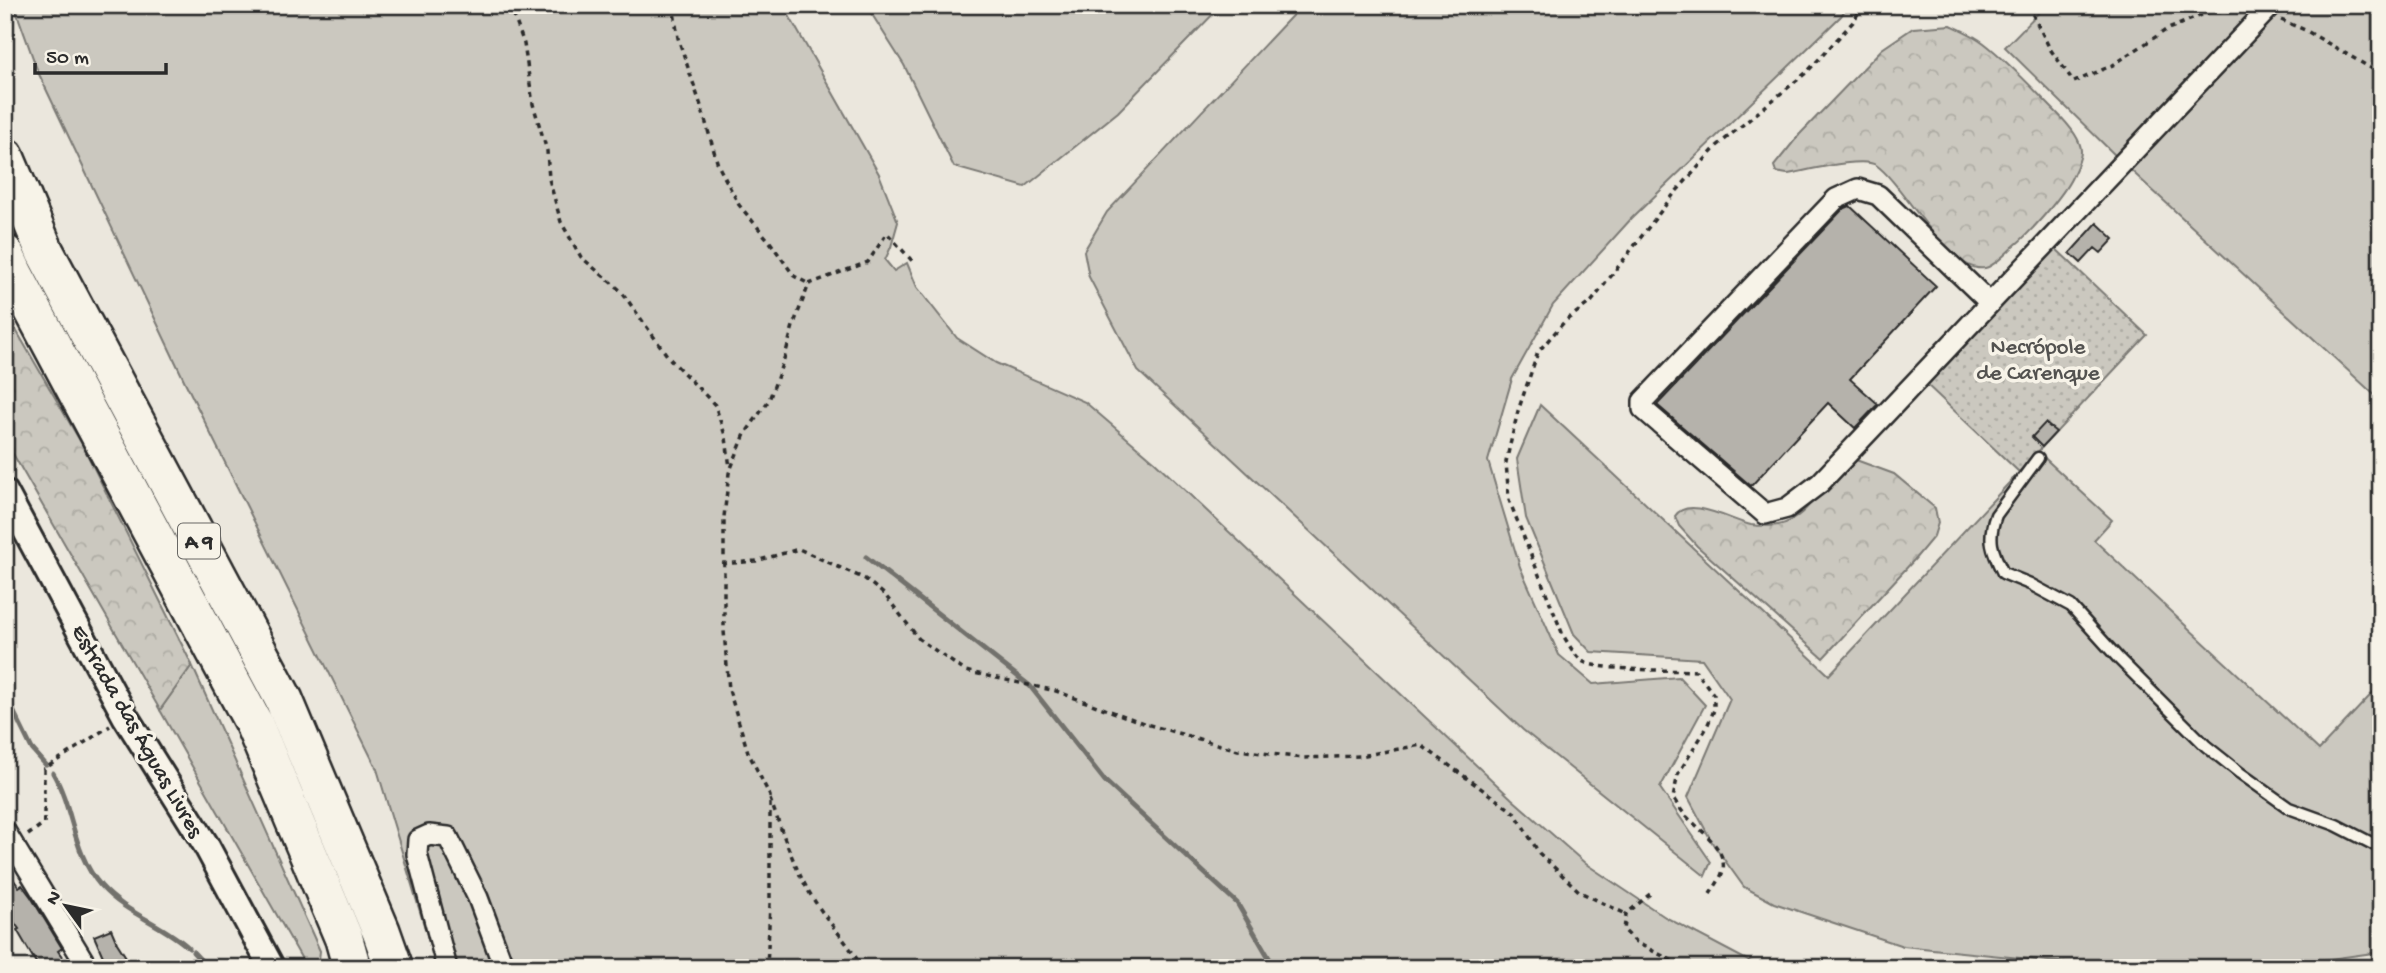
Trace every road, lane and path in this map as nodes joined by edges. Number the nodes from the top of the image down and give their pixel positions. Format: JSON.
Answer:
{"nodes":[{"id":1,"x":510,"y":5,"type":"edge"},
{"id":2,"x":673,"y":5,"type":"edge"},
{"id":3,"x":1863,"y":5,"type":"edge"},
{"id":4,"x":2028,"y":5,"type":"edge"},
{"id":5,"x":2268,"y":10,"type":"edge"},
{"id":6,"x":2381,"y":74,"type":"edge"},
{"id":7,"x":5,"y":157,"type":"edge"},
{"id":8,"x":5,"y":254,"type":"edge"},
{"id":9,"x":914,"y":263,"type":"dead end"},
{"id":10,"x":809,"y":284,"type":"junction"},
{"id":11,"x":1990,"y":303,"type":"junction"},
{"id":12,"x":2038,"y":458,"type":"dead end"},
{"id":13,"x":730,"y":470,"type":"junction"},
{"id":14,"x":5,"y":492,"type":"edge"},
{"id":15,"x":722,"y":564,"type":"junction"},
{"id":16,"x":125,"y":716,"type":"junction"},
{"id":17,"x":770,"y":796,"type":"junction"},
{"id":18,"x":10,"y":838,"type":"edge"},
{"id":19,"x":2381,"y":848,"type":"edge"},
{"id":20,"x":1650,"y":894,"type":"dead end"},
{"id":21,"x":1710,"y":894,"type":"dead end"},
{"id":22,"x":1626,"y":914,"type":"junction"},
{"id":23,"x":348,"y":953,"type":"edge"},
{"id":24,"x":88,"y":968,"type":"edge"},
{"id":25,"x":272,"y":968,"type":"edge"},
{"id":26,"x":394,"y":968,"type":"edge"},
{"id":27,"x":447,"y":968,"type":"edge"},
{"id":28,"x":504,"y":968,"type":"edge"},
{"id":29,"x":767,"y":968,"type":"edge"},
{"id":30,"x":862,"y":968,"type":"edge"},
{"id":31,"x":1687,"y":968,"type":"edge"}],
"edges":[{"from":1,"to":13,"type":"path"},
{"from":2,"to":10,"type":"path"},
{"from":3,"to":21,"type":"path"},
{"from":4,"to":5,"type":"path"},
{"from":5,"to":6,"type":"path"},
{"from":5,"to":11,"type":"street"},
{"from":7,"to":26,"type":"highway","number":"A 9"},
{"from":8,"to":23,"type":"highway","number":"A 9"},
{"from":9,"to":10,"type":"path"},
{"from":10,"to":13,"type":"path"},
{"from":11,"to":11,"type":"street"},
{"from":12,"to":19,"type":"lane"},
{"from":13,"to":15,"type":"path"},
{"from":14,"to":16,"type":"street","name":"Estrada das Águas Livres"},
{"from":15,"to":17,"type":"path"},
{"from":15,"to":22,"type":"path"},
{"from":16,"to":18,"type":"path"},
{"from":16,"to":25,"type":"street","name":"Estrada das Águas Livres"},
{"from":17,"to":29,"type":"path"},
{"from":17,"to":30,"type":"path"},
{"from":18,"to":24,"type":"street"},
{"from":20,"to":22,"type":"path"},
{"from":22,"to":31,"type":"path"},
{"from":27,"to":28,"type":"street"}]}
